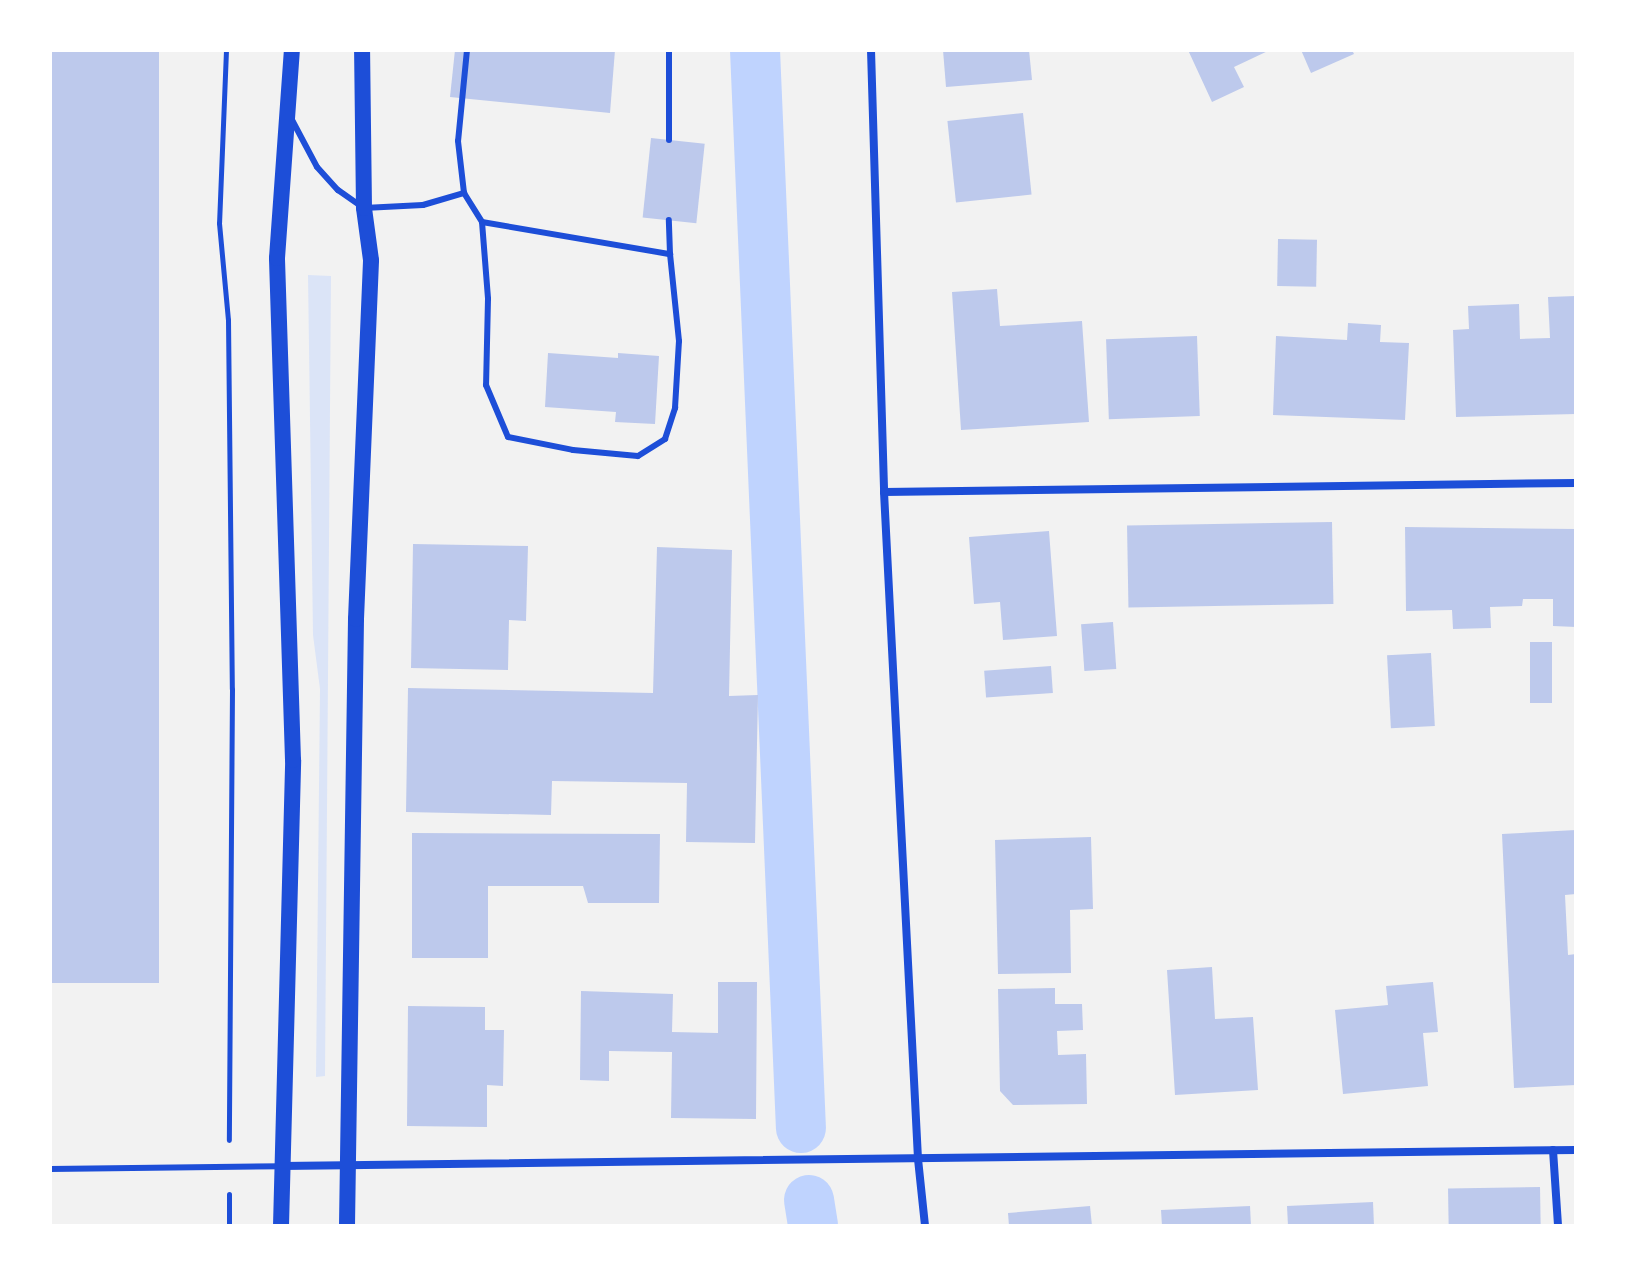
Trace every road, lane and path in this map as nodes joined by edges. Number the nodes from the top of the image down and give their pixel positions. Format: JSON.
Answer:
{"nodes":[{"id":1,"x":226,"y":50,"type":"edge"},
{"id":2,"x":292,"y":50,"type":"edge"},
{"id":3,"x":362,"y":50,"type":"edge"},
{"id":4,"x":467,"y":50,"type":"edge"},
{"id":5,"x":669,"y":50,"type":"edge"},
{"id":6,"x":871,"y":50,"type":"edge"},
{"id":7,"x":288,"y":113,"type":"junction"},
{"id":8,"x":669,"y":140,"type":"dead end"},
{"id":9,"x":464,"y":193,"type":"junction"},
{"id":10,"x":364,"y":208,"type":"junction"},
{"id":11,"x":669,"y":220,"type":"dead end"},
{"id":12,"x":482,"y":222,"type":"junction"},
{"id":13,"x":670,"y":254,"type":"junction"},
{"id":14,"x":1576,"y":483,"type":"edge"},
{"id":15,"x":884,"y":492,"type":"junction"},
{"id":16,"x":1553,"y":1150,"type":"junction"},
{"id":17,"x":1576,"y":1150,"type":"edge"},
{"id":18,"x":918,"y":1159,"type":"junction"},
{"id":19,"x":348,"y":1164,"type":"junction"},
{"id":20,"x":282,"y":1166,"type":"junction"},
{"id":21,"x":229,"y":1167,"type":"junction"},
{"id":22,"x":50,"y":1169,"type":"edge"},
{"id":23,"x":229,"y":1226,"type":"edge"},
{"id":24,"x":281,"y":1226,"type":"edge"},
{"id":25,"x":347,"y":1226,"type":"edge"},
{"id":26,"x":925,"y":1226,"type":"edge"},
{"id":27,"x":1558,"y":1226,"type":"edge"}],
"edges":[{"from":1,"to":21,"type":"path"},
{"from":2,"to":7,"type":"main road"},
{"from":3,"to":10,"type":"main road"},
{"from":4,"to":9,"type":"lane"},
{"from":5,"to":8,"type":"lane"},
{"from":6,"to":15,"type":"street"},
{"from":7,"to":10,"type":"lane"},
{"from":7,"to":20,"type":"main road"},
{"from":9,"to":10,"type":"lane"},
{"from":9,"to":12,"type":"lane"},
{"from":10,"to":19,"type":"main road"},
{"from":11,"to":13,"type":"lane"},
{"from":12,"to":13,"type":"lane"},
{"from":12,"to":13,"type":"lane"},
{"from":14,"to":15,"type":"street"},
{"from":15,"to":18,"type":"street"},
{"from":16,"to":17,"type":"street"},
{"from":16,"to":18,"type":"street"},
{"from":16,"to":27,"type":"street"},
{"from":18,"to":19,"type":"street"},
{"from":18,"to":26,"type":"street"},
{"from":19,"to":20,"type":"street"},
{"from":19,"to":25,"type":"main road"},
{"from":20,"to":21,"type":"lane"},
{"from":20,"to":24,"type":"main road"},
{"from":21,"to":22,"type":"lane"},
{"from":21,"to":23,"type":"path"}]}
